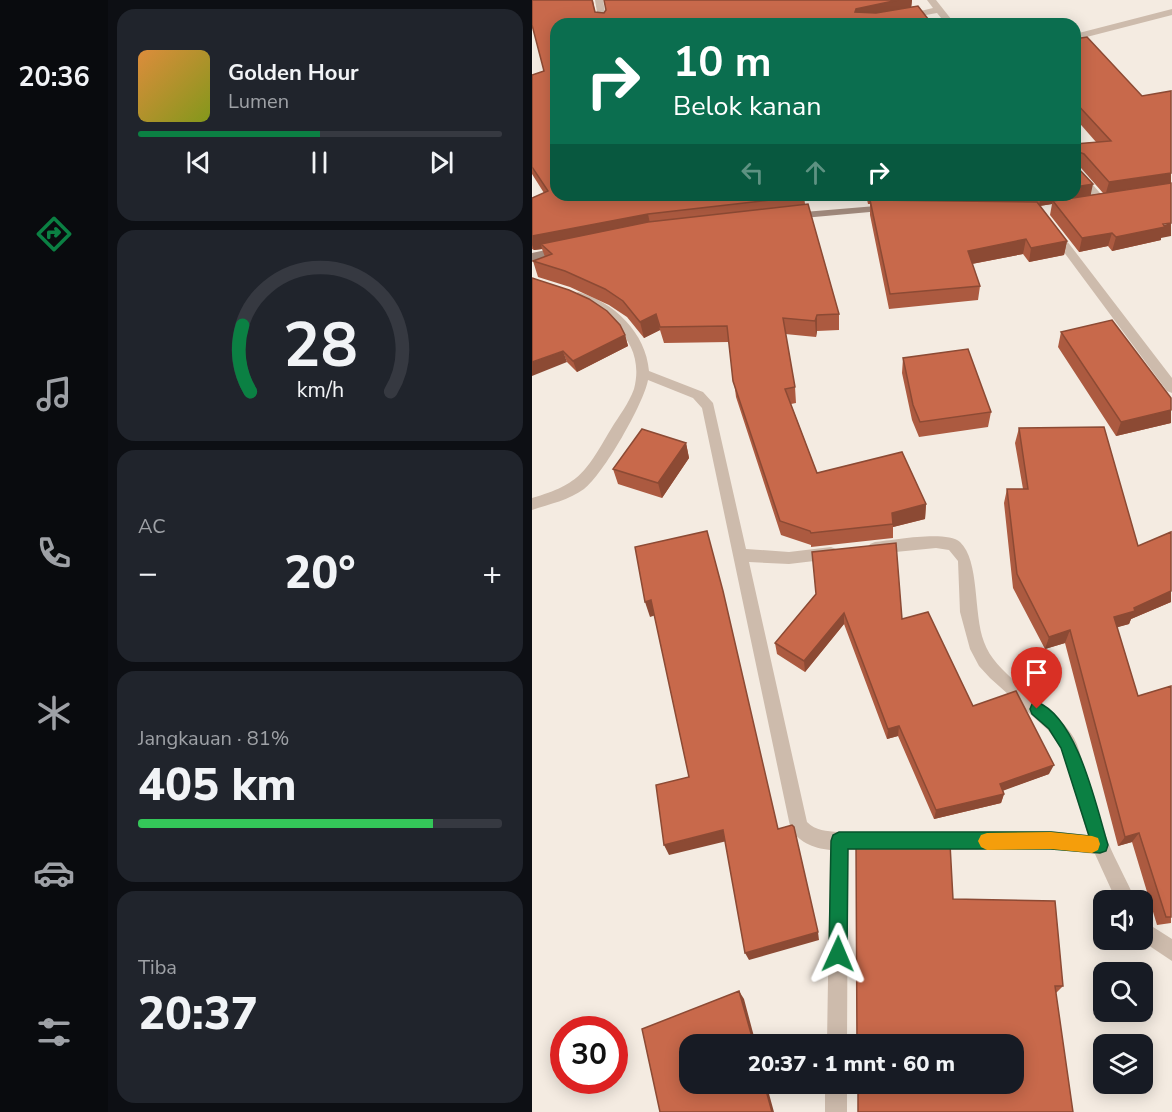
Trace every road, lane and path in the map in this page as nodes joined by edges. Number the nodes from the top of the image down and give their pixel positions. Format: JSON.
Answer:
{"nodes":[{"id":1,"x":599,"y":0,"type":"edge"},
{"id":2,"x":931,"y":0,"type":"edge"},
{"id":3,"x":939,"y":10,"type":"junction"},
{"id":4,"x":1171,"y":12,"type":"edge"},
{"id":5,"x":602,"y":18,"type":"edge"},
{"id":6,"x":894,"y":18,"type":"edge"},
{"id":7,"x":946,"y":18,"type":"edge"},
{"id":8,"x":1081,"y":35,"type":"edge"},
{"id":9,"x":1081,"y":178,"type":"edge"},
{"id":10,"x":1102,"y":203,"type":"edge"},
{"id":11,"x":905,"y":208,"type":"edge"},
{"id":12,"x":777,"y":218,"type":"edge"},
{"id":13,"x":1046,"y":221,"type":"edge"},
{"id":14,"x":574,"y":248,"type":"edge"},
{"id":15,"x":532,"y":258,"type":"edge"},
{"id":16,"x":564,"y":290,"type":"edge"},
{"id":17,"x":643,"y":373,"type":"junction"},
{"id":18,"x":1171,"y":388,"type":"edge"},
{"id":19,"x":532,"y":504,"type":"edge"},
{"id":20,"x":740,"y":555,"type":"junction"},
{"id":21,"x":839,"y":841,"type":"junction"},
{"id":22,"x":1100,"y":845,"type":"junction"},
{"id":23,"x":1121,"y":890,"type":"edge"},
{"id":24,"x":1153,"y":937,"type":"edge"},
{"id":25,"x":1171,"y":951,"type":"edge"},
{"id":26,"x":837,"y":1034,"type":"edge"},
{"id":27,"x":836,"y":1094,"type":"edge"},
{"id":28,"x":836,"y":1112,"type":"edge"}],
"edges":[{"from":1,"to":5,"type":"street"},
{"from":2,"to":3,"type":"street"},
{"from":3,"to":6,"type":"street"},
{"from":3,"to":7,"type":"street"},
{"from":4,"to":8,"type":"street"},
{"from":9,"to":10,"type":"street"},
{"from":11,"to":12,"type":"street"},
{"from":13,"to":18,"type":"street"},
{"from":14,"to":15,"type":"street"},
{"from":16,"to":17,"type":"street"},
{"from":17,"to":19,"type":"street"},
{"from":17,"to":20,"type":"street"},
{"from":20,"to":21,"type":"street"},
{"from":20,"to":22,"type":"street"},
{"from":21,"to":22,"type":"street"},
{"from":21,"to":26,"type":"street"},
{"from":22,"to":23,"type":"street"},
{"from":24,"to":25,"type":"street"},
{"from":27,"to":28,"type":"street"}]}
